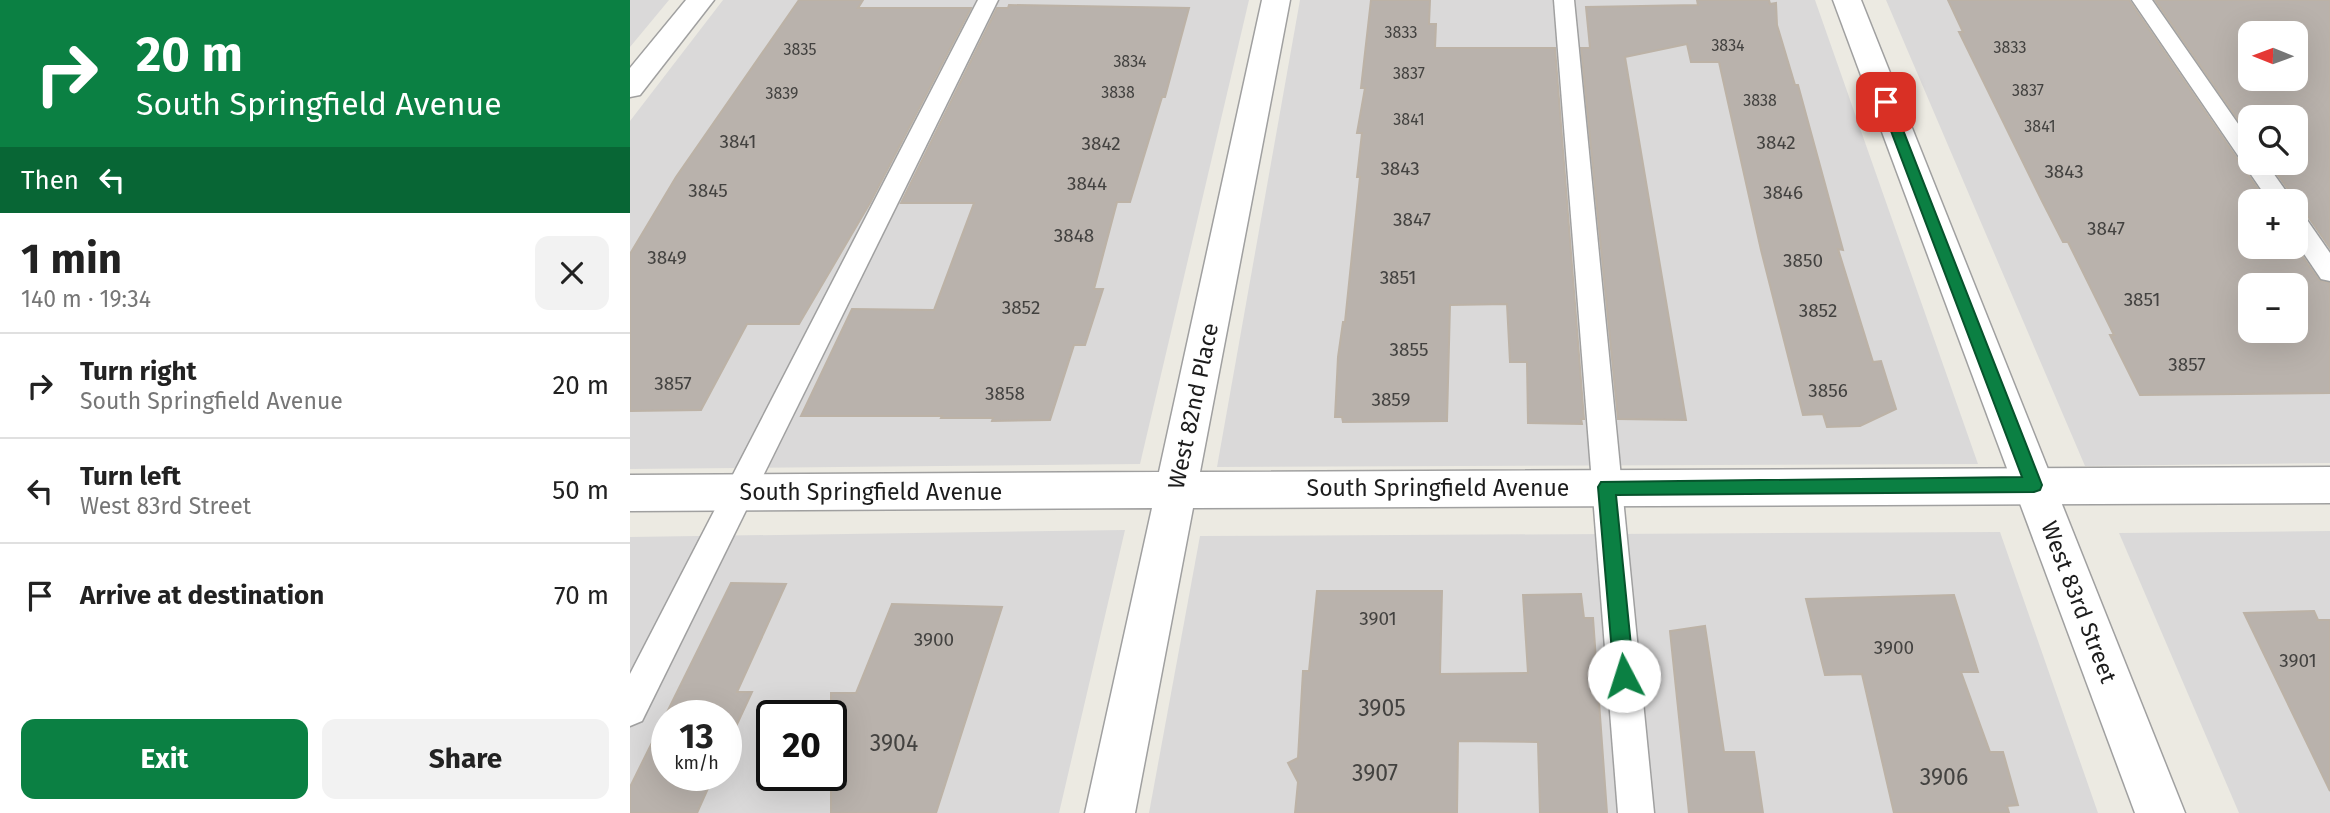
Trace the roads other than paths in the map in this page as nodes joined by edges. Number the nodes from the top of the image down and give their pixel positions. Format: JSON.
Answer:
{"nodes":[{"id":1,"x":700,"y":0,"type":"edge"},
{"id":2,"x":988,"y":0,"type":"edge"},
{"id":3,"x":1276,"y":0,"type":"edge"},
{"id":4,"x":1564,"y":0,"type":"edge"},
{"id":5,"x":1847,"y":0,"type":"edge"},
{"id":6,"x":2142,"y":0,"type":"edge"},
{"id":7,"x":630,"y":88,"type":"edge"},
{"id":8,"x":2238,"y":140,"type":"edge"},
{"id":9,"x":2308,"y":240,"type":"edge"},
{"id":10,"x":2330,"y":272,"type":"edge"},
{"id":11,"x":2034,"y":485,"type":"junction"},
{"id":12,"x":2330,"y":485,"type":"edge"},
{"id":13,"x":1607,"y":487,"type":"junction"},
{"id":14,"x":1176,"y":490,"type":"junction"},
{"id":15,"x":630,"y":493,"type":"edge"},
{"id":16,"x":739,"y":493,"type":"junction"},
{"id":17,"x":630,"y":709,"type":"edge"},
{"id":18,"x":1110,"y":813,"type":"edge"},
{"id":19,"x":1636,"y":813,"type":"edge"},
{"id":20,"x":2160,"y":813,"type":"edge"}],
"edges":[{"from":1,"to":7,"type":"street"},
{"from":2,"to":16,"type":"lane"},
{"from":3,"to":14,"type":"street","name":"West 82nd Place"},
{"from":4,"to":13,"type":"lane"},
{"from":5,"to":11,"type":"street","name":"West 83rd Street"},
{"from":6,"to":8,"type":"lane"},
{"from":9,"to":10,"type":"lane"},
{"from":11,"to":12,"type":"street","name":"South Springfield Avenue"},
{"from":11,"to":13,"type":"street","name":"South Springfield Avenue"},
{"from":11,"to":20,"type":"street","name":"West 83rd Street"},
{"from":13,"to":14,"type":"street","name":"South Springfield Avenue"},
{"from":13,"to":19,"type":"lane"},
{"from":14,"to":16,"type":"street","name":"South Springfield Avenue"},
{"from":14,"to":18,"type":"street","name":"West 82nd Place"},
{"from":15,"to":16,"type":"street","name":"South Springfield Avenue"},
{"from":16,"to":17,"type":"lane"}]}
